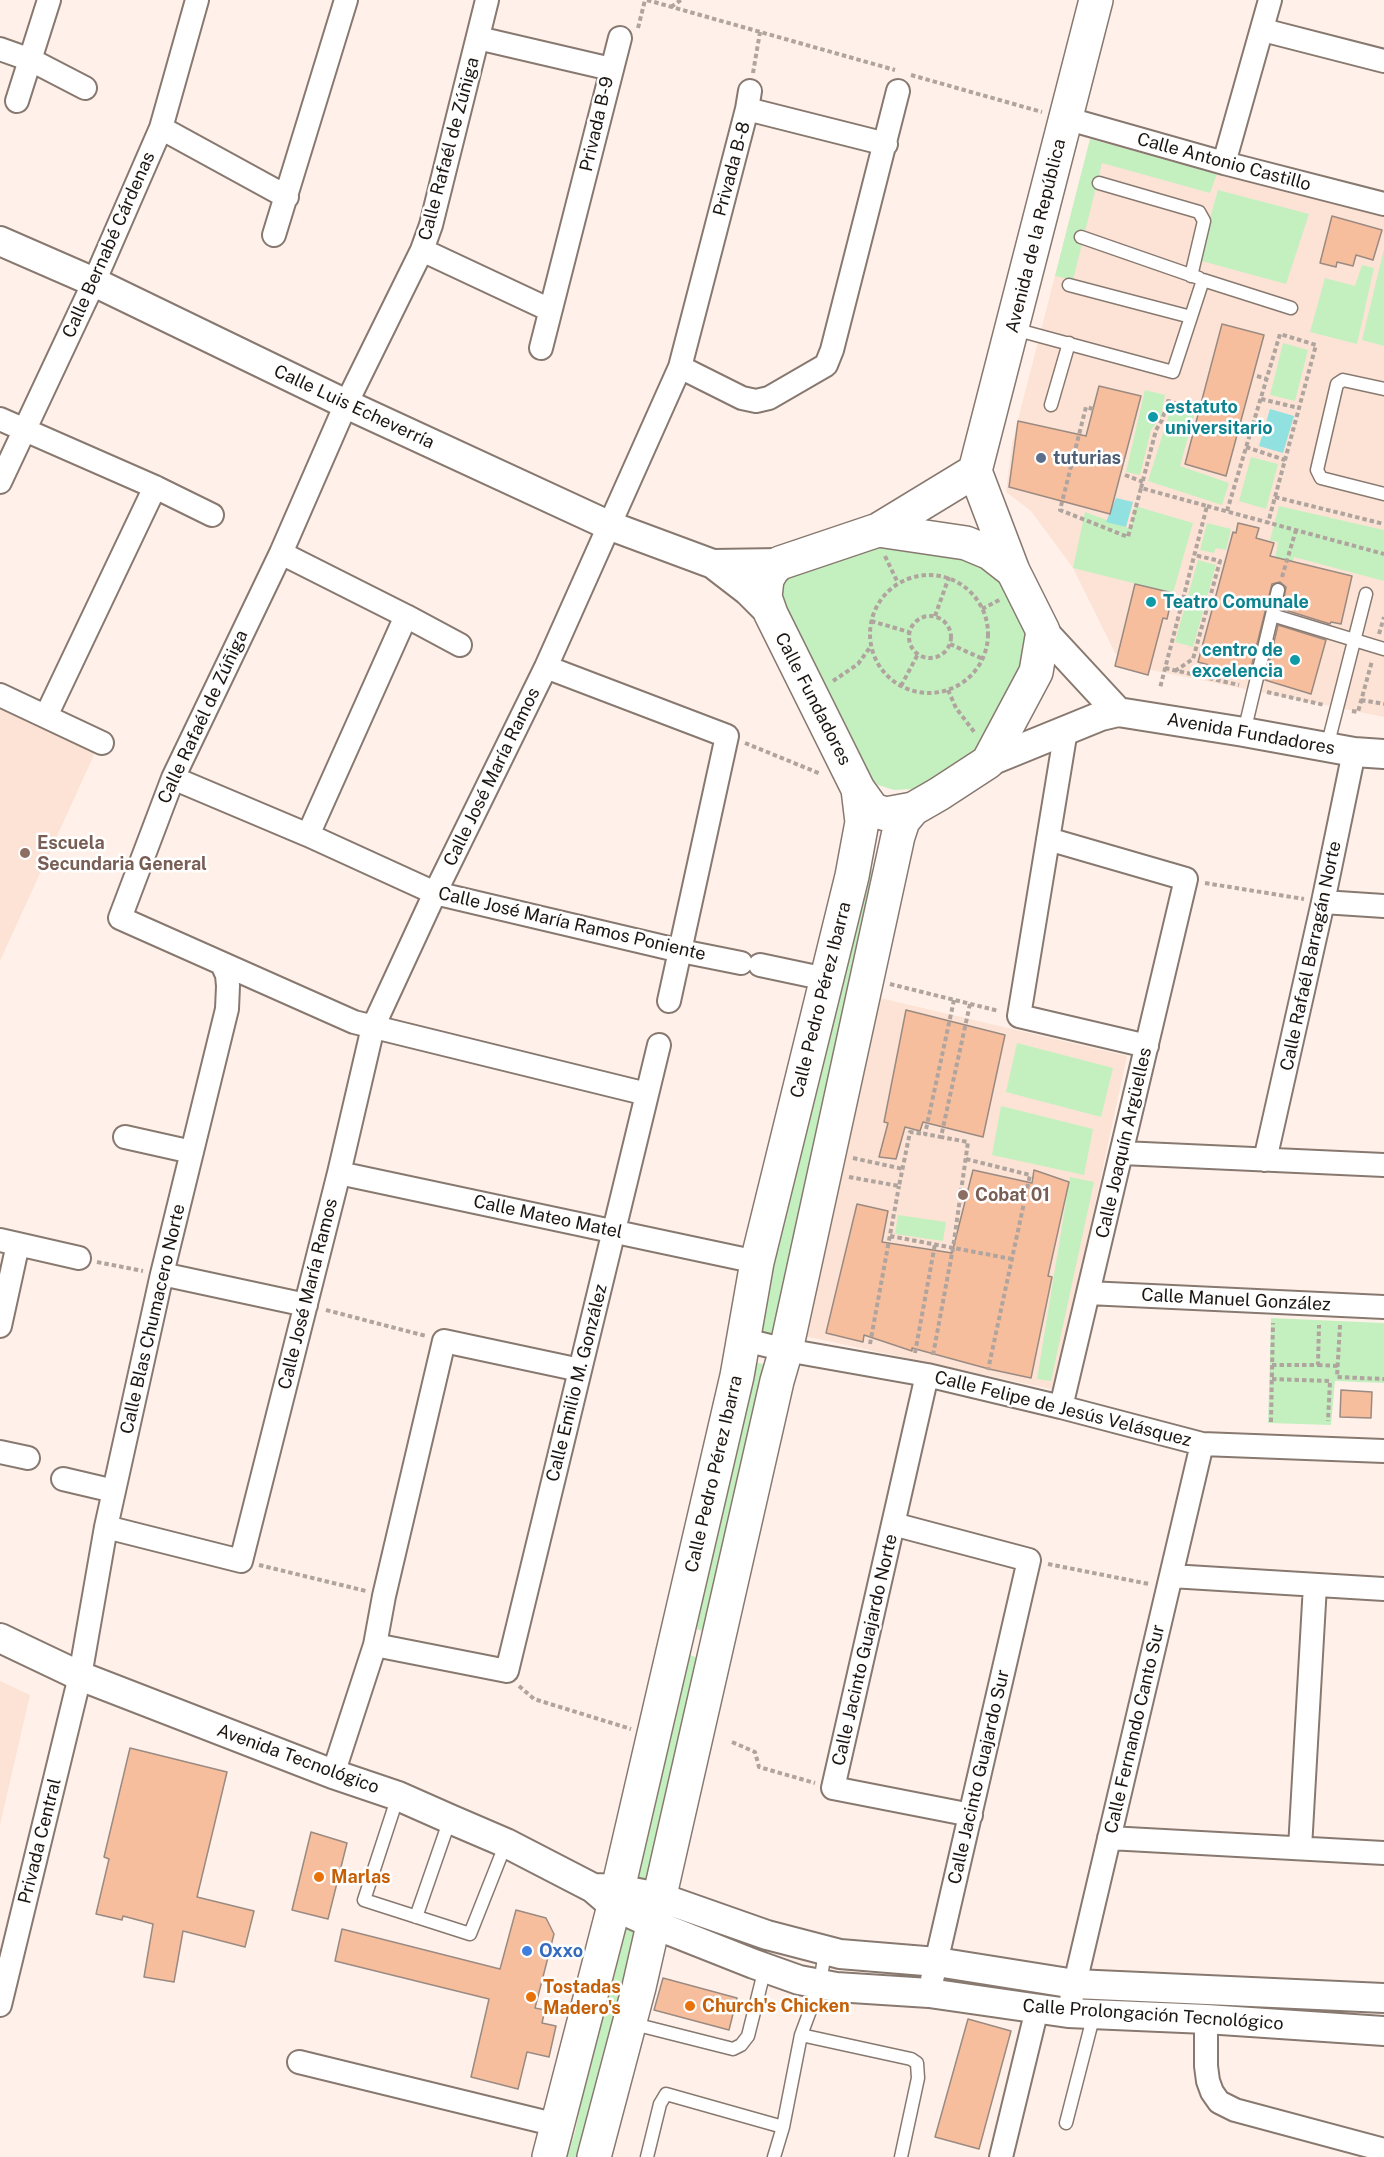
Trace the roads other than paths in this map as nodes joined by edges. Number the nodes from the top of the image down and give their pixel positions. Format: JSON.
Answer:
{"nodes":[{"id":1,"x":48,"y":0,"type":"edge"},
{"id":2,"x":197,"y":0,"type":"edge"},
{"id":3,"x":487,"y":0,"type":"edge"},
{"id":4,"x":1096,"y":0,"type":"edge"},
{"id":5,"x":1270,"y":0,"type":"edge"},
{"id":6,"x":343,"y":1,"type":"edge"},
{"id":7,"x":1263,"y":30,"type":"junction"},
{"id":8,"x":620,"y":38,"type":"dead end"},
{"id":9,"x":478,"y":39,"type":"junction"},
{"id":10,"x":0,"y":49,"type":"edge"},
{"id":11,"x":31,"y":60,"type":"junction"},
{"id":12,"x":1384,"y":61,"type":"edge"},
{"id":13,"x":612,"y":69,"type":"junction"},
{"id":14,"x":900,"y":78,"type":"road end"},
{"id":15,"x":85,"y":88,"type":"dead end"},
{"id":16,"x":17,"y":101,"type":"dead end"},
{"id":17,"x":1065,"y":118,"type":"junction"},
{"id":18,"x":161,"y":128,"type":"junction"},
{"id":19,"x":886,"y":144,"type":"junction"},
{"id":20,"x":1224,"y":163,"type":"junction"},
{"id":21,"x":1099,"y":183,"type":"dead end"},
{"id":22,"x":287,"y":197,"type":"junction"},
{"id":23,"x":1384,"y":204,"type":"edge"},
{"id":24,"x":274,"y":235,"type":"dead end"},
{"id":25,"x":1081,"y":237,"type":"dead end"},
{"id":26,"x":0,"y":241,"type":"edge"},
{"id":27,"x":422,"y":250,"type":"junction"},
{"id":28,"x":1197,"y":278,"type":"junction"},
{"id":29,"x":94,"y":282,"type":"junction"},
{"id":30,"x":1069,"y":285,"type":"dead end"},
{"id":31,"x":1291,"y":308,"type":"dead end"},
{"id":32,"x":550,"y":310,"type":"junction"},
{"id":33,"x":1191,"y":317,"type":"junction"},
{"id":34,"x":1013,"y":328,"type":"junction"},
{"id":35,"x":1069,"y":344,"type":"junction"},
{"id":36,"x":541,"y":348,"type":"dead end"},
{"id":37,"x":680,"y":368,"type":"junction"},
{"id":38,"x":1384,"y":389,"type":"edge"},
{"id":39,"x":346,"y":404,"type":"junction"},
{"id":40,"x":1051,"y":405,"type":"dead end"},
{"id":41,"x":0,"y":419,"type":"edge"},
{"id":42,"x":24,"y":430,"type":"junction"},
{"id":43,"x":975,"y":471,"type":"junction"},
{"id":44,"x":0,"y":482,"type":"edge"},
{"id":45,"x":155,"y":486,"type":"junction"},
{"id":46,"x":1384,"y":494,"type":"edge"},
{"id":47,"x":212,"y":515,"type":"dead end"},
{"id":48,"x":608,"y":525,"type":"junction"},
{"id":49,"x":881,"y":541,"type":"junction"},
{"id":50,"x":280,"y":553,"type":"junction"},
{"id":51,"x":780,"y":563,"type":"junction"},
{"id":52,"x":712,"y":564,"type":"junction"},
{"id":53,"x":1013,"y":571,"type":"junction"},
{"id":54,"x":1278,"y":590,"type":"road end"},
{"id":55,"x":1366,"y":594,"type":"dead end"},
{"id":56,"x":771,"y":614,"type":"junction"},
{"id":57,"x":406,"y":615,"type":"junction"},
{"id":58,"x":1272,"y":615,"type":"junction"},
{"id":59,"x":1043,"y":631,"type":"junction"},
{"id":60,"x":1355,"y":640,"type":"junction"},
{"id":61,"x":460,"y":645,"type":"dead end"},
{"id":62,"x":1380,"y":648,"type":"edge"},
{"id":63,"x":546,"y":667,"type":"junction"},
{"id":64,"x":0,"y":695,"type":"edge"},
{"id":65,"x":1118,"y":712,"type":"junction"},
{"id":66,"x":46,"y":716,"type":"junction"},
{"id":67,"x":1066,"y":729,"type":"junction"},
{"id":68,"x":1244,"y":732,"type":"junction"},
{"id":69,"x":102,"y":743,"type":"dead end"},
{"id":70,"x":978,"y":745,"type":"junction"},
{"id":71,"x":1340,"y":750,"type":"junction"},
{"id":72,"x":1384,"y":754,"type":"edge"},
{"id":73,"x":173,"y":778,"type":"junction"},
{"id":74,"x":858,"y":789,"type":"junction"},
{"id":75,"x":913,"y":809,"type":"junction"},
{"id":76,"x":308,"y":835,"type":"junction"},
{"id":77,"x":1048,"y":839,"type":"junction"},
{"id":78,"x":852,"y":876,"type":"junction"},
{"id":79,"x":886,"y":885,"type":"junction"},
{"id":80,"x":435,"y":893,"type":"junction"},
{"id":81,"x":1323,"y":902,"type":"junction"},
{"id":82,"x":1384,"y":906,"type":"edge"},
{"id":83,"x":681,"y":951,"type":"junction"},
{"id":84,"x":222,"y":964,"type":"junction"},
{"id":85,"x":826,"y":979,"type":"junction"},
{"id":86,"x":669,"y":1001,"type":"dead end"},
{"id":87,"x":373,"y":1027,"type":"junction"},
{"id":88,"x":659,"y":1045,"type":"dead end"},
{"id":89,"x":1147,"y":1047,"type":"junction"},
{"id":90,"x":647,"y":1094,"type":"junction"},
{"id":91,"x":125,"y":1137,"type":"dead end"},
{"id":92,"x":192,"y":1152,"type":"junction"},
{"id":93,"x":1122,"y":1153,"type":"junction"},
{"id":94,"x":1265,"y":1160,"type":"junction"},
{"id":95,"x":1384,"y":1166,"type":"edge"},
{"id":96,"x":339,"y":1173,"type":"junction"},
{"id":97,"x":614,"y":1231,"type":"junction"},
{"id":98,"x":9,"y":1242,"type":"edge"},
{"id":99,"x":79,"y":1258,"type":"road end"},
{"id":100,"x":757,"y":1262,"type":"junction"},
{"id":101,"x":162,"y":1274,"type":"junction"},
{"id":102,"x":1088,"y":1293,"type":"junction"},
{"id":103,"x":306,"y":1305,"type":"junction"},
{"id":104,"x":1384,"y":1307,"type":"edge"},
{"id":105,"x":0,"y":1326,"type":"edge"},
{"id":106,"x":745,"y":1340,"type":"junction"},
{"id":107,"x":786,"y":1350,"type":"junction"},
{"id":108,"x":580,"y":1370,"type":"junction"},
{"id":109,"x":927,"y":1375,"type":"junction"},
{"id":110,"x":1061,"y":1407,"type":"junction"},
{"id":111,"x":1202,"y":1444,"type":"junction"},
{"id":112,"x":1384,"y":1451,"type":"edge"},
{"id":113,"x":0,"y":1452,"type":"edge"},
{"id":114,"x":28,"y":1458,"type":"dead end"},
{"id":115,"x":63,"y":1479,"type":"dead end"},
{"id":116,"x":114,"y":1491,"type":"junction"},
{"id":117,"x":893,"y":1524,"type":"junction"},
{"id":118,"x":106,"y":1527,"type":"junction"},
{"id":119,"x":1169,"y":1582,"type":"junction"},
{"id":120,"x":1315,"y":1585,"type":"junction"},
{"id":121,"x":1384,"y":1589,"type":"edge"},
{"id":122,"x":0,"y":1638,"type":"edge"},
{"id":123,"x":676,"y":1639,"type":"junction"},
{"id":124,"x":375,"y":1645,"type":"junction"},
{"id":125,"x":716,"y":1650,"type":"junction"},
{"id":126,"x":81,"y":1676,"type":"junction"},
{"id":127,"x":333,"y":1774,"type":"junction"},
{"id":128,"x":398,"y":1796,"type":"junction"},
{"id":129,"x":970,"y":1815,"type":"junction"},
{"id":130,"x":450,"y":1819,"type":"junction"},
{"id":131,"x":1109,"y":1838,"type":"junction"},
{"id":132,"x":506,"y":1843,"type":"junction"},
{"id":133,"x":1300,"y":1848,"type":"junction"},
{"id":134,"x":1384,"y":1853,"type":"edge"},
{"id":135,"x":608,"y":1894,"type":"junction"},
{"id":136,"x":656,"y":1911,"type":"junction"},
{"id":137,"x":417,"y":1917,"type":"junction"},
{"id":138,"x":825,"y":1951,"type":"junction"},
{"id":139,"x":936,"y":1962,"type":"junction"},
{"id":140,"x":765,"y":1968,"type":"junction"},
{"id":141,"x":820,"y":1984,"type":"junction"},
{"id":142,"x":1075,"y":1984,"type":"junction"},
{"id":143,"x":929,"y":1993,"type":"junction"},
{"id":144,"x":1384,"y":1998,"type":"edge"},
{"id":145,"x":0,"y":2005,"type":"edge"},
{"id":146,"x":1037,"y":2009,"type":"junction"},
{"id":147,"x":1081,"y":2013,"type":"junction"},
{"id":148,"x":1206,"y":2019,"type":"junction"},
{"id":149,"x":630,"y":2023,"type":"junction"},
{"id":150,"x":1384,"y":2031,"type":"edge"},
{"id":151,"x":801,"y":2035,"type":"junction"},
{"id":152,"x":299,"y":2062,"type":"dead end"},
{"id":153,"x":1066,"y":2123,"type":"dead end"},
{"id":154,"x":557,"y":2125,"type":"junction"},
{"id":155,"x":783,"y":2127,"type":"junction"},
{"id":156,"x":1384,"y":2150,"type":"edge"},
{"id":157,"x":549,"y":2157,"type":"edge"},
{"id":158,"x":594,"y":2157,"type":"edge"},
{"id":159,"x":647,"y":2157,"type":"edge"},
{"id":160,"x":774,"y":2157,"type":"edge"},
{"id":161,"x":901,"y":2157,"type":"edge"},
{"id":162,"x":1001,"y":2157,"type":"edge"}],
"edges":[{"from":1,"to":11,"type":"street"},
{"from":2,"to":18,"type":"street","name":"Calle Bernabé Cárdenas"},
{"from":3,"to":9,"type":"street","name":"Calle Rafaél de Zúñiga"},
{"from":4,"to":17,"type":"main road","name":"Avenida de la República"},
{"from":5,"to":7,"type":"street"},
{"from":6,"to":22,"type":"street"},
{"from":7,"to":12,"type":"street"},
{"from":7,"to":20,"type":"street"},
{"from":8,"to":13,"type":"street"},
{"from":9,"to":13,"type":"street","name":"Privada B-9"},
{"from":9,"to":27,"type":"street","name":"Calle Rafaél de Zúñiga"},
{"from":10,"to":11,"type":"street"},
{"from":11,"to":15,"type":"street"},
{"from":11,"to":16,"type":"street"},
{"from":13,"to":32,"type":"street","name":"Privada B-9"},
{"from":14,"to":19,"type":"street"},
{"from":17,"to":20,"type":"street","name":"Calle Antonio Castillo"},
{"from":17,"to":34,"type":"main road","name":"Avenida de la República"},
{"from":18,"to":22,"type":"street"},
{"from":18,"to":29,"type":"street","name":"Calle Bernabé Cárdenas"},
{"from":19,"to":37,"type":"street"},
{"from":19,"to":37,"type":"street","name":"Privada B-8"},
{"from":20,"to":23,"type":"street","name":"Calle Antonio Castillo"},
{"from":21,"to":28,"type":"lane"},
{"from":22,"to":24,"type":"street"},
{"from":25,"to":28,"type":"lane"},
{"from":26,"to":29,"type":"street","name":"Calle Luis Echeverría"},
{"from":27,"to":32,"type":"street"},
{"from":27,"to":39,"type":"street","name":"Calle Rafaél de Zúñiga"},
{"from":28,"to":31,"type":"lane"},
{"from":28,"to":33,"type":"lane"},
{"from":29,"to":39,"type":"street","name":"Calle Luis Echeverría"},
{"from":29,"to":42,"type":"street","name":"Calle Bernabé Cárdenas"},
{"from":30,"to":33,"type":"lane"},
{"from":32,"to":36,"type":"street","name":"Privada B-9"},
{"from":33,"to":35,"type":"lane"},
{"from":34,"to":35,"type":"lane"},
{"from":34,"to":43,"type":"main road","name":"Avenida de la República"},
{"from":35,"to":40,"type":"lane"},
{"from":37,"to":48,"type":"street","name":"Privada B-8"},
{"from":38,"to":46,"type":"lane"},
{"from":39,"to":48,"type":"street","name":"Calle Luis Echeverría"},
{"from":39,"to":50,"type":"street","name":"Calle Rafaél de Zúñiga"},
{"from":41,"to":42,"type":"street"},
{"from":42,"to":44,"type":"street","name":"Calle Bernabé Cárdenas"},
{"from":42,"to":45,"type":"street"},
{"from":43,"to":49,"type":"main road"},
{"from":43,"to":53,"type":"main road"},
{"from":45,"to":47,"type":"street"},
{"from":45,"to":66,"type":"street"},
{"from":48,"to":52,"type":"street","name":"Calle Luis Echeverría"},
{"from":48,"to":63,"type":"street","name":"Calle José María Ramos"},
{"from":49,"to":51,"type":"main road"},
{"from":49,"to":53,"type":"main road"},
{"from":50,"to":57,"type":"street"},
{"from":50,"to":73,"type":"street","name":"Calle Rafaél de Zúñiga"},
{"from":51,"to":52,"type":"street","name":"Calle Luis Echeverría"},
{"from":51,"to":56,"type":"main road","name":"Calle Fundadores"},
{"from":52,"to":56,"type":"street","name":"Calle Luis Echeverría"},
{"from":53,"to":59,"type":"main road"},
{"from":54,"to":58,"type":"lane"},
{"from":55,"to":60,"type":"lane"},
{"from":56,"to":74,"type":"main road","name":"Calle Fundadores"},
{"from":57,"to":61,"type":"street"},
{"from":57,"to":76,"type":"street"},
{"from":58,"to":60,"type":"lane"},
{"from":58,"to":68,"type":"lane"},
{"from":59,"to":65,"type":"street"},
{"from":59,"to":70,"type":"main road","name":"Calle Fundadores"},
{"from":60,"to":62,"type":"lane"},
{"from":60,"to":71,"type":"lane"},
{"from":63,"to":80,"type":"street","name":"Calle José María Ramos"},
{"from":63,"to":83,"type":"street"},
{"from":64,"to":66,"type":"street"},
{"from":65,"to":67,"type":"street","name":"Calle Fundadores"},
{"from":65,"to":68,"type":"street","name":"Avenida Fundadores"},
{"from":66,"to":69,"type":"street"},
{"from":67,"to":70,"type":"street","name":"Calle Fundadores"},
{"from":67,"to":77,"type":"street"},
{"from":68,"to":71,"type":"street","name":"Avenida Fundadores"},
{"from":70,"to":75,"type":"main road","name":"Calle Fundadores"},
{"from":71,"to":72,"type":"street","name":"Avenida Fundadores"},
{"from":71,"to":81,"type":"street","name":"Calle Rafaél Barragán Norte"},
{"from":73,"to":76,"type":"street","name":"Calle José María Ramos Poniente"},
{"from":73,"to":84,"type":"street","name":"Calle Rafaél de Zúñiga"},
{"from":74,"to":75,"type":"main road","name":"Calle Fundadores"},
{"from":74,"to":78,"type":"main road","name":"Calle Pedro Pérez Ibarra"},
{"from":75,"to":79,"type":"main road","name":"Calle Pedro Pérez Ibarra"},
{"from":76,"to":80,"type":"street","name":"Calle José María Ramos Poniente"},
{"from":77,"to":89,"type":"street"},
{"from":77,"to":89,"type":"street","name":"Calle Joaquín Argüelles"},
{"from":78,"to":79,"type":"main road"},
{"from":78,"to":85,"type":"main road","name":"Calle Pedro Pérez Ibarra"},
{"from":79,"to":107,"type":"main road","name":"Calle Pedro Pérez Ibarra"},
{"from":80,"to":83,"type":"street","name":"Calle José María Ramos Poniente"},
{"from":80,"to":87,"type":"street","name":"Calle José María Ramos"},
{"from":81,"to":82,"type":"street"},
{"from":81,"to":94,"type":"street","name":"Calle Rafaél Barragán Norte"},
{"from":83,"to":85,"type":"street","name":"Calle José María Ramos Poniente"},
{"from":83,"to":86,"type":"street"},
{"from":84,"to":87,"type":"street"},
{"from":84,"to":92,"type":"street","name":"Calle Blas Chumacero Norte"},
{"from":85,"to":100,"type":"main road","name":"Calle Pedro Pérez Ibarra"},
{"from":87,"to":90,"type":"street"},
{"from":87,"to":96,"type":"street","name":"Calle José María Ramos"},
{"from":88,"to":90,"type":"street","name":"Calle Emilio M. González"},
{"from":89,"to":93,"type":"street","name":"Calle Joaquín Argüelles"},
{"from":90,"to":97,"type":"street","name":"Calle Emilio M. González"},
{"from":91,"to":92,"type":"street"},
{"from":92,"to":101,"type":"street","name":"Calle Blas Chumacero Norte"},
{"from":93,"to":94,"type":"street"},
{"from":93,"to":102,"type":"street","name":"Calle Joaquín Argüelles"},
{"from":94,"to":95,"type":"street"},
{"from":96,"to":97,"type":"street","name":"Calle Mateo Matel"},
{"from":96,"to":103,"type":"street","name":"Calle José María Ramos"},
{"from":97,"to":100,"type":"street","name":"Calle Mateo Matel"},
{"from":97,"to":108,"type":"street","name":"Calle Emilio M. González"},
{"from":98,"to":99,"type":"street"},
{"from":98,"to":105,"type":"street"},
{"from":100,"to":106,"type":"main road","name":"Calle Pedro Pérez Ibarra"},
{"from":101,"to":103,"type":"street"},
{"from":101,"to":116,"type":"street","name":"Calle Blas Chumacero Norte"},
{"from":102,"to":104,"type":"street","name":"Calle Manuel González"},
{"from":102,"to":110,"type":"street","name":"Calle Joaquín Argüelles"},
{"from":103,"to":118,"type":"street","name":"Calle José María Ramos"},
{"from":106,"to":107,"type":"street","name":"Calle Felipe de Jesús Velásquez"},
{"from":106,"to":123,"type":"main road","name":"Calle Pedro Pérez Ibarra"},
{"from":107,"to":109,"type":"street","name":"Calle Felipe de Jesús Velásquez"},
{"from":107,"to":125,"type":"main road","name":"Calle Pedro Pérez Ibarra"},
{"from":108,"to":124,"type":"street","name":"Calle Emilio M. González"},
{"from":108,"to":124,"type":"street"},
{"from":109,"to":110,"type":"street","name":"Calle Felipe de Jesús Velásquez"},
{"from":109,"to":117,"type":"street","name":"Calle Jacinto Guajardo Norte"},
{"from":110,"to":111,"type":"street","name":"Calle Felipe de Jesús Velásquez"},
{"from":111,"to":112,"type":"street","name":"Calle Felipe de Jesús Velásquez"},
{"from":111,"to":119,"type":"street","name":"Calle Fernando Canto Sur"},
{"from":113,"to":114,"type":"street"},
{"from":115,"to":116,"type":"street"},
{"from":116,"to":118,"type":"street","name":"Calle Blas Chumacero Norte"},
{"from":117,"to":129,"type":"street","name":"Calle Jacinto Guajardo Sur"},
{"from":117,"to":129,"type":"street","name":"Calle Jacinto Guajardo Norte"},
{"from":118,"to":126,"type":"street","name":"Calle Blas Chumacero Norte"},
{"from":119,"to":120,"type":"street"},
{"from":119,"to":131,"type":"street","name":"Calle Fernando Canto Sur"},
{"from":120,"to":121,"type":"street"},
{"from":120,"to":133,"type":"street"},
{"from":122,"to":126,"type":"street","name":"Avenida Tecnológico"},
{"from":123,"to":125,"type":"main road"},
{"from":123,"to":135,"type":"main road","name":"Calle Pedro Pérez Ibarra"},
{"from":124,"to":127,"type":"street"},
{"from":125,"to":136,"type":"main road","name":"Calle Pedro Pérez Ibarra"},
{"from":126,"to":127,"type":"street","name":"Avenida Tecnológico"},
{"from":126,"to":145,"type":"street","name":"Privada Central"},
{"from":127,"to":128,"type":"street","name":"Avenida Tecnológico"},
{"from":128,"to":130,"type":"street","name":"Avenida Tecnológico"},
{"from":128,"to":137,"type":"lane"},
{"from":129,"to":139,"type":"street","name":"Calle Jacinto Guajardo Sur"},
{"from":130,"to":132,"type":"street","name":"Avenida Tecnológico"},
{"from":130,"to":137,"type":"lane"},
{"from":131,"to":133,"type":"street"},
{"from":131,"to":142,"type":"street","name":"Calle Fernando Canto Sur"},
{"from":132,"to":135,"type":"street","name":"Avenida Tecnológico"},
{"from":132,"to":137,"type":"lane"},
{"from":133,"to":134,"type":"street"},
{"from":135,"to":136,"type":"street","name":"Calle Prolongación Tecnológico"},
{"from":135,"to":154,"type":"main road","name":"Calle Pedro Pérez Ibarra"},
{"from":136,"to":138,"type":"street","name":"Calle Prolongación Tecnológico"},
{"from":136,"to":140,"type":"street","name":"Calle Prolongación Tecnológico"},
{"from":136,"to":149,"type":"main road","name":"Calle Pedro Pérez Ibarra"},
{"from":138,"to":139,"type":"street","name":"Calle Prolongación Tecnológico"},
{"from":138,"to":141,"type":"lane"},
{"from":139,"to":142,"type":"street","name":"Calle Prolongación Tecnológico"},
{"from":139,"to":143,"type":"street","name":"Calle Jacinto Guajardo Sur"},
{"from":140,"to":141,"type":"street","name":"Calle Prolongación Tecnológico"},
{"from":140,"to":149,"type":"lane"},
{"from":141,"to":143,"type":"street","name":"Calle Prolongación Tecnológico"},
{"from":141,"to":151,"type":"lane"},
{"from":142,"to":144,"type":"street","name":"Calle Prolongación Tecnológico"},
{"from":142,"to":147,"type":"street","name":"Calle Fernando Canto Sur"},
{"from":143,"to":146,"type":"street","name":"Calle Prolongación Tecnológico"},
{"from":146,"to":147,"type":"street","name":"Calle Prolongación Tecnológico"},
{"from":146,"to":162,"type":"street"},
{"from":147,"to":148,"type":"street","name":"Calle Prolongación Tecnológico"},
{"from":147,"to":153,"type":"lane"},
{"from":148,"to":150,"type":"street","name":"Calle Prolongación Tecnológico"},
{"from":148,"to":156,"type":"street"},
{"from":149,"to":158,"type":"main road","name":"Calle Pedro Pérez Ibarra"},
{"from":151,"to":155,"type":"lane"},
{"from":151,"to":161,"type":"lane"},
{"from":152,"to":154,"type":"street"},
{"from":154,"to":157,"type":"main road","name":"Calle Pedro Pérez Ibarra"},
{"from":155,"to":159,"type":"lane"},
{"from":155,"to":160,"type":"lane"}]}
